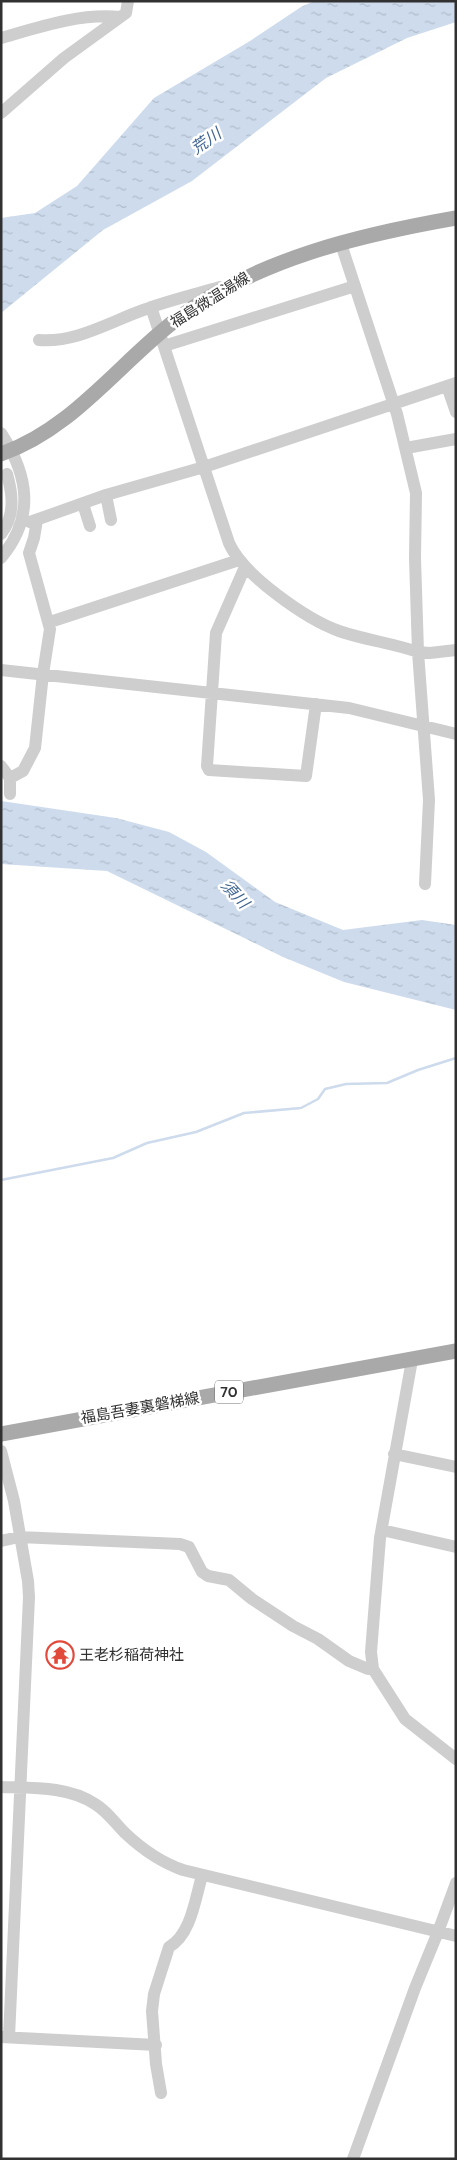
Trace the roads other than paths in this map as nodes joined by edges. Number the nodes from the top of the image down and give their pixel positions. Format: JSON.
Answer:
{"nodes":[{"id":1,"x":128,"y":1,"type":"edge"},
{"id":2,"x":120,"y":17,"type":"junction"},
{"id":3,"x":1,"y":38,"type":"edge"},
{"id":4,"x":1,"y":113,"type":"edge"},
{"id":5,"x":456,"y":218,"type":"edge"},
{"id":6,"x":341,"y":244,"type":"junction"},
{"id":7,"x":231,"y":284,"type":"junction"},
{"id":8,"x":355,"y":286,"type":"junction"},
{"id":9,"x":151,"y":307,"type":"junction"},
{"id":10,"x":39,"y":340,"type":"dead end"},
{"id":11,"x":162,"y":340,"type":"junction"},
{"id":12,"x":451,"y":384,"type":"edge"},
{"id":13,"x":393,"y":403,"type":"junction"},
{"id":14,"x":456,"y":412,"type":"edge"},
{"id":15,"x":1,"y":433,"type":"edge"},
{"id":16,"x":456,"y":439,"type":"edge"},
{"id":17,"x":406,"y":448,"type":"junction"},
{"id":18,"x":7,"y":452,"type":"edge"},
{"id":19,"x":204,"y":467,"type":"junction"},
{"id":20,"x":7,"y":474,"type":"dead end"},
{"id":21,"x":106,"y":496,"type":"junction"},
{"id":22,"x":83,"y":504,"type":"junction"},
{"id":23,"x":111,"y":520,"type":"dead end"},
{"id":24,"x":90,"y":526,"type":"dead end"},
{"id":25,"x":5,"y":531,"type":"edge"},
{"id":26,"x":1,"y":558,"type":"edge"},
{"id":27,"x":242,"y":563,"type":"junction"},
{"id":28,"x":50,"y":622,"type":"junction"},
{"id":29,"x":456,"y":650,"type":"edge"},
{"id":30,"x":418,"y":652,"type":"junction"},
{"id":31,"x":1,"y":670,"type":"edge"},
{"id":32,"x":43,"y":674,"type":"junction"},
{"id":33,"x":213,"y":692,"type":"junction"},
{"id":34,"x":316,"y":704,"type":"junction"},
{"id":35,"x":424,"y":727,"type":"junction"},
{"id":36,"x":456,"y":734,"type":"edge"},
{"id":37,"x":1,"y":766,"type":"edge"},
{"id":38,"x":10,"y":778,"type":"junction"},
{"id":39,"x":10,"y":794,"type":"dead end"},
{"id":40,"x":426,"y":884,"type":"dead end"},
{"id":41,"x":456,"y":1351,"type":"edge"},
{"id":42,"x":412,"y":1360,"type":"junction"},
{"id":43,"x":1,"y":1434,"type":"edge"},
{"id":44,"x":1,"y":1451,"type":"edge"},
{"id":45,"x":394,"y":1454,"type":"junction"},
{"id":46,"x":456,"y":1467,"type":"edge"},
{"id":47,"x":382,"y":1530,"type":"junction"},
{"id":48,"x":19,"y":1537,"type":"junction"},
{"id":49,"x":1,"y":1541,"type":"edge"},
{"id":50,"x":456,"y":1547,"type":"edge"},
{"id":51,"x":373,"y":1669,"type":"junction"},
{"id":52,"x":456,"y":1759,"type":"edge"},
{"id":53,"x":1,"y":1787,"type":"edge"},
{"id":54,"x":20,"y":1788,"type":"junction"},
{"id":55,"x":202,"y":1876,"type":"junction"},
{"id":56,"x":456,"y":1883,"type":"edge"},
{"id":57,"x":438,"y":1932,"type":"junction"},
{"id":58,"x":456,"y":1936,"type":"edge"},
{"id":59,"x":5,"y":2037,"type":"edge"},
{"id":60,"x":156,"y":2045,"type":"junction"},
{"id":61,"x":161,"y":2093,"type":"dead end"},
{"id":62,"x":354,"y":2159,"type":"edge"}],
"edges":[{"from":1,"to":2,"type":"street"},
{"from":2,"to":3,"type":"street"},
{"from":2,"to":4,"type":"street"},
{"from":5,"to":6,"type":"main road","name":"福島微温湯線"},
{"from":6,"to":7,"type":"main road","name":"福島微温湯線"},
{"from":6,"to":8,"type":"street"},
{"from":7,"to":9,"type":"street"},
{"from":7,"to":11,"type":"main road","name":"福島微温湯線"},
{"from":8,"to":11,"type":"street"},
{"from":8,"to":13,"type":"street"},
{"from":9,"to":10,"type":"street"},
{"from":9,"to":11,"type":"street"},
{"from":11,"to":18,"type":"main road","name":"福島微温湯線"},
{"from":11,"to":19,"type":"street"},
{"from":12,"to":13,"type":"street"},
{"from":12,"to":14,"type":"street"},
{"from":13,"to":17,"type":"street"},
{"from":13,"to":19,"type":"street"},
{"from":15,"to":18,"type":"street"},
{"from":16,"to":17,"type":"street"},
{"from":17,"to":30,"type":"street"},
{"from":18,"to":26,"type":"street"},
{"from":19,"to":21,"type":"street"},
{"from":19,"to":27,"type":"street"},
{"from":20,"to":25,"type":"street"},
{"from":21,"to":22,"type":"street"},
{"from":21,"to":23,"type":"street"},
{"from":22,"to":24,"type":"street"},
{"from":22,"to":28,"type":"street"},
{"from":27,"to":28,"type":"street"},
{"from":27,"to":30,"type":"street"},
{"from":27,"to":33,"type":"street"},
{"from":28,"to":32,"type":"street"},
{"from":29,"to":30,"type":"street"},
{"from":30,"to":35,"type":"street"},
{"from":31,"to":32,"type":"street"},
{"from":32,"to":33,"type":"street"},
{"from":32,"to":38,"type":"street"},
{"from":33,"to":34,"type":"street"},
{"from":33,"to":34,"type":"street"},
{"from":34,"to":35,"type":"street"},
{"from":35,"to":36,"type":"street"},
{"from":35,"to":40,"type":"street"},
{"from":37,"to":38,"type":"street"},
{"from":38,"to":39,"type":"street"},
{"from":41,"to":42,"type":"main road","name":"福島吾妻裏磐梯線","number":"70"},
{"from":42,"to":43,"type":"main road","name":"福島吾妻裏磐梯線","number":"70"},
{"from":42,"to":45,"type":"street"},
{"from":44,"to":48,"type":"street"},
{"from":45,"to":46,"type":"street"},
{"from":45,"to":47,"type":"street"},
{"from":47,"to":50,"type":"street"},
{"from":47,"to":51,"type":"street"},
{"from":48,"to":49,"type":"street"},
{"from":48,"to":51,"type":"street"},
{"from":48,"to":54,"type":"street"},
{"from":51,"to":52,"type":"street"},
{"from":53,"to":54,"type":"street"},
{"from":54,"to":55,"type":"street"},
{"from":54,"to":59,"type":"street"},
{"from":55,"to":57,"type":"street"},
{"from":55,"to":60,"type":"street"},
{"from":56,"to":57,"type":"street"},
{"from":57,"to":58,"type":"street"},
{"from":57,"to":62,"type":"street"},
{"from":59,"to":60,"type":"street"},
{"from":60,"to":61,"type":"street"}]}
